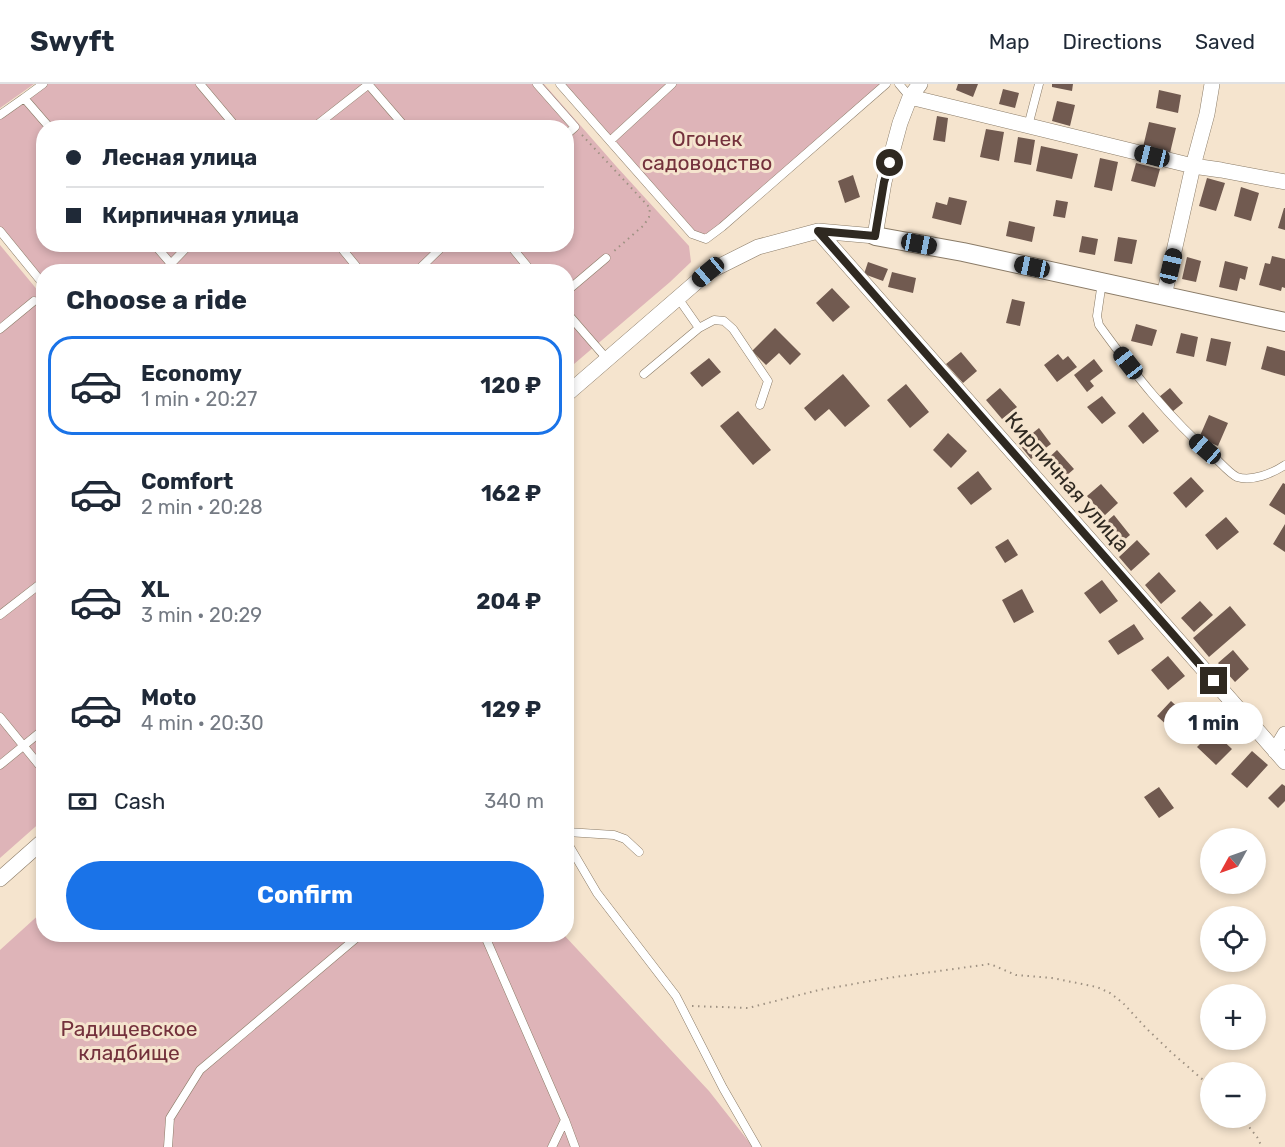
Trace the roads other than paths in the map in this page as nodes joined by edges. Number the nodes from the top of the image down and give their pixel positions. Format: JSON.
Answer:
{"nodes":[{"id":1,"x":44,"y":84,"type":"edge"},
{"id":2,"x":200,"y":84,"type":"edge"},
{"id":3,"x":368,"y":84,"type":"edge"},
{"id":4,"x":537,"y":84,"type":"edge"},
{"id":5,"x":560,"y":84,"type":"edge"},
{"id":6,"x":672,"y":84,"type":"edge"},
{"id":7,"x":886,"y":84,"type":"edge"},
{"id":8,"x":899,"y":84,"type":"edge"},
{"id":9,"x":920,"y":84,"type":"edge"},
{"id":10,"x":1039,"y":84,"type":"edge"},
{"id":11,"x":1212,"y":84,"type":"edge"},
{"id":12,"x":910,"y":97,"type":"junction"},
{"id":13,"x":24,"y":98,"type":"junction"},
{"id":14,"x":0,"y":115,"type":"edge"},
{"id":15,"x":43,"y":120,"type":"edge"},
{"id":16,"x":230,"y":120,"type":"edge"},
{"id":17,"x":323,"y":120,"type":"edge"},
{"id":18,"x":399,"y":120,"type":"edge"},
{"id":19,"x":569,"y":120,"type":"edge"},
{"id":20,"x":1028,"y":126,"type":"junction"},
{"id":21,"x":610,"y":141,"type":"junction"},
{"id":22,"x":1193,"y":166,"type":"junction"},
{"id":23,"x":1285,"y":182,"type":"edge"},
{"id":24,"x":0,"y":231,"type":"edge"},
{"id":25,"x":818,"y":231,"type":"junction"},
{"id":26,"x":875,"y":236,"type":"junction"},
{"id":27,"x":161,"y":252,"type":"edge"},
{"id":28,"x":183,"y":252,"type":"edge"},
{"id":29,"x":345,"y":252,"type":"edge"},
{"id":30,"x":437,"y":252,"type":"edge"},
{"id":31,"x":516,"y":252,"type":"edge"},
{"id":32,"x":606,"y":258,"type":"road end"},
{"id":33,"x":172,"y":264,"type":"joint"},
{"id":34,"x":354,"y":264,"type":"edge"},
{"id":35,"x":424,"y":264,"type":"edge"},
{"id":36,"x":525,"y":264,"type":"edge"},
{"id":37,"x":36,"y":275,"type":"edge"},
{"id":38,"x":1102,"y":282,"type":"junction"},
{"id":39,"x":574,"y":285,"type":"edge"},
{"id":40,"x":1164,"y":296,"type":"junction"},
{"id":41,"x":678,"y":298,"type":"junction"},
{"id":42,"x":34,"y":301,"type":"dead end"},
{"id":43,"x":574,"y":321,"type":"edge"},
{"id":44,"x":1285,"y":322,"type":"edge"},
{"id":45,"x":699,"y":328,"type":"junction"},
{"id":46,"x":0,"y":329,"type":"edge"},
{"id":47,"x":607,"y":359,"type":"junction"},
{"id":48,"x":644,"y":374,"type":"dead end"},
{"id":49,"x":574,"y":388,"type":"edge"},
{"id":50,"x":760,"y":405,"type":"dead end"},
{"id":51,"x":1285,"y":465,"type":"edge"},
{"id":52,"x":36,"y":587,"type":"edge"},
{"id":53,"x":0,"y":615,"type":"edge"},
{"id":54,"x":0,"y":717,"type":"edge"},
{"id":55,"x":1285,"y":734,"type":"edge"},
{"id":56,"x":36,"y":735,"type":"edge"},
{"id":57,"x":23,"y":746,"type":"junction"},
{"id":58,"x":1280,"y":756,"type":"edge"},
{"id":59,"x":36,"y":761,"type":"edge"},
{"id":60,"x":0,"y":765,"type":"edge"},
{"id":61,"x":574,"y":832,"type":"edge"},
{"id":62,"x":36,"y":847,"type":"edge"},
{"id":63,"x":639,"y":852,"type":"dead end"},
{"id":64,"x":574,"y":854,"type":"edge"},
{"id":65,"x":0,"y":879,"type":"edge"},
{"id":66,"x":352,"y":942,"type":"edge"},
{"id":67,"x":487,"y":942,"type":"edge"},
{"id":68,"x":565,"y":1120,"type":"junction"},
{"id":69,"x":168,"y":1147,"type":"edge"},
{"id":70,"x":552,"y":1147,"type":"edge"},
{"id":71,"x":575,"y":1147,"type":"edge"},
{"id":72,"x":758,"y":1147,"type":"edge"}],
"edges":[{"from":1,"to":13,"type":"lane"},
{"from":2,"to":16,"type":"lane"},
{"from":3,"to":17,"type":"lane"},
{"from":3,"to":18,"type":"lane"},
{"from":4,"to":19,"type":"lane"},
{"from":5,"to":21,"type":"lane"},
{"from":6,"to":21,"type":"lane"},
{"from":7,"to":21,"type":"lane"},
{"from":8,"to":12,"type":"lane"},
{"from":9,"to":12,"type":"street"},
{"from":10,"to":20,"type":"lane"},
{"from":11,"to":22,"type":"street"},
{"from":12,"to":20,"type":"street"},
{"from":12,"to":26,"type":"street"},
{"from":13,"to":14,"type":"lane"},
{"from":13,"to":15,"type":"lane"},
{"from":20,"to":22,"type":"street"},
{"from":22,"to":23,"type":"street"},
{"from":22,"to":40,"type":"street"},
{"from":24,"to":37,"type":"lane"},
{"from":25,"to":26,"type":"street"},
{"from":25,"to":41,"type":"street"},
{"from":25,"to":58,"type":"street","name":"Кирпичная улица"},
{"from":26,"to":38,"type":"street"},
{"from":27,"to":33,"type":"lane"},
{"from":28,"to":33,"type":"lane"},
{"from":29,"to":34,"type":"lane"},
{"from":30,"to":35,"type":"lane"},
{"from":31,"to":36,"type":"lane"},
{"from":32,"to":39,"type":"lane"},
{"from":38,"to":40,"type":"street"},
{"from":38,"to":51,"type":"lane"},
{"from":40,"to":44,"type":"street"},
{"from":41,"to":45,"type":"lane"},
{"from":41,"to":47,"type":"street"},
{"from":42,"to":46,"type":"lane"},
{"from":43,"to":47,"type":"lane"},
{"from":45,"to":48,"type":"lane"},
{"from":45,"to":50,"type":"lane"},
{"from":47,"to":49,"type":"street"},
{"from":52,"to":53,"type":"lane"},
{"from":54,"to":57,"type":"lane"},
{"from":55,"to":58,"type":"street"},
{"from":56,"to":57,"type":"lane"},
{"from":57,"to":59,"type":"lane"},
{"from":57,"to":60,"type":"lane"},
{"from":61,"to":63,"type":"lane"},
{"from":62,"to":65,"type":"street"},
{"from":64,"to":72,"type":"lane"},
{"from":66,"to":69,"type":"lane"},
{"from":67,"to":68,"type":"lane"},
{"from":68,"to":70,"type":"lane"},
{"from":68,"to":71,"type":"lane"}]}
